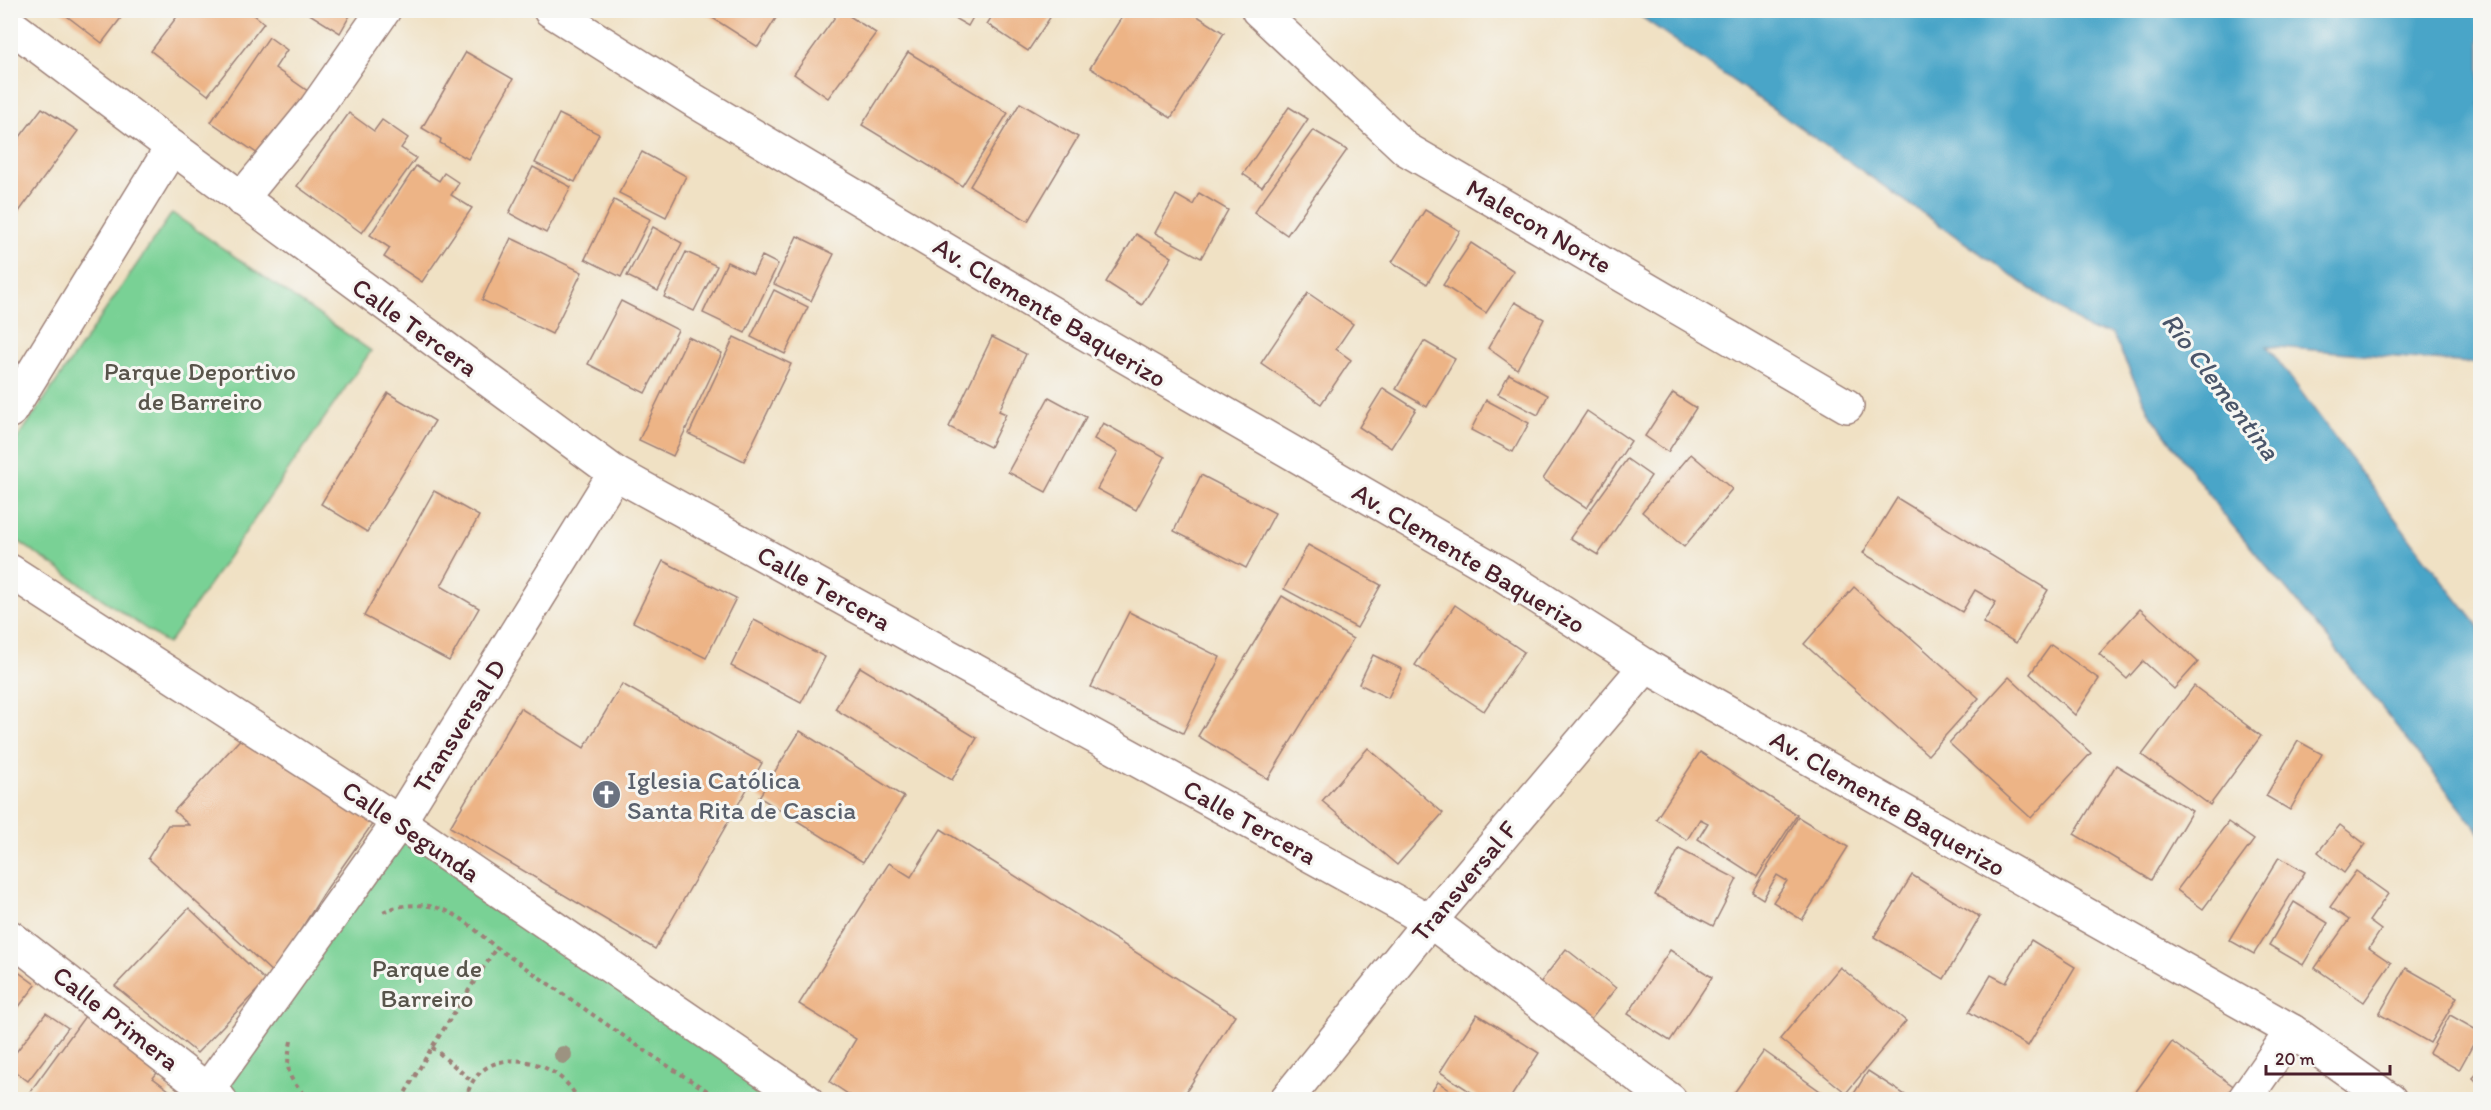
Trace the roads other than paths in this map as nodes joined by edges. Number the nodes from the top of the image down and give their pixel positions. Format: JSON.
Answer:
{"nodes":[{"id":1,"x":384,"y":10,"type":"edge"},
{"id":2,"x":550,"y":10,"type":"edge"},
{"id":3,"x":1258,"y":10,"type":"edge"},
{"id":4,"x":10,"y":25,"type":"edge"},
{"id":5,"x":171,"y":147,"type":"junction"},
{"id":6,"x":241,"y":199,"type":"junction"},
{"id":7,"x":1847,"y":406,"type":"dead end"},
{"id":8,"x":10,"y":411,"type":"edge"},
{"id":9,"x":615,"y":473,"type":"junction"},
{"id":10,"x":10,"y":571,"type":"edge"},
{"id":11,"x":1646,"y":666,"type":"junction"},
{"id":12,"x":399,"y":822,"type":"junction"},
{"id":13,"x":1430,"y":921,"type":"junction"},
{"id":14,"x":10,"y":937,"type":"edge"},
{"id":15,"x":2292,"y":1031,"type":"junction"},
{"id":16,"x":214,"y":1094,"type":"edge"},
{"id":17,"x":806,"y":1100,"type":"edge"},
{"id":18,"x":1286,"y":1100,"type":"edge"},
{"id":19,"x":1670,"y":1100,"type":"edge"},
{"id":20,"x":2244,"y":1100,"type":"edge"},
{"id":21,"x":2390,"y":1100,"type":"edge"}],
"edges":[{"from":1,"to":6,"type":"main road"},
{"from":2,"to":11,"type":"main road","name":"Av. Clemente Baquerizo"},
{"from":3,"to":7,"type":"main road","name":"Malecon Norte"},
{"from":4,"to":5,"type":"main road","name":"Calle Tercera"},
{"from":5,"to":6,"type":"main road","name":"Calle Tercera"},
{"from":5,"to":8,"type":"main road"},
{"from":6,"to":9,"type":"main road","name":"Calle Tercera"},
{"from":9,"to":12,"type":"main road","name":"Transversal D"},
{"from":9,"to":13,"type":"main road","name":"Calle Tercera"},
{"from":10,"to":12,"type":"main road","name":"Calle Segunda"},
{"from":11,"to":13,"type":"main road","name":"Transversal F"},
{"from":11,"to":15,"type":"main road","name":"Av. Clemente Baquerizo"},
{"from":12,"to":16,"type":"main road","name":"Transversal D"},
{"from":12,"to":17,"type":"main road","name":"Calle Segunda"},
{"from":13,"to":18,"type":"main road","name":"Transversal F"},
{"from":13,"to":19,"type":"main road","name":"Calle Tercera"},
{"from":14,"to":16,"type":"main road","name":"Calle Primera"},
{"from":15,"to":20,"type":"main road"},
{"from":15,"to":21,"type":"main road","name":"Av. Clemente Baquerizo"}]}
